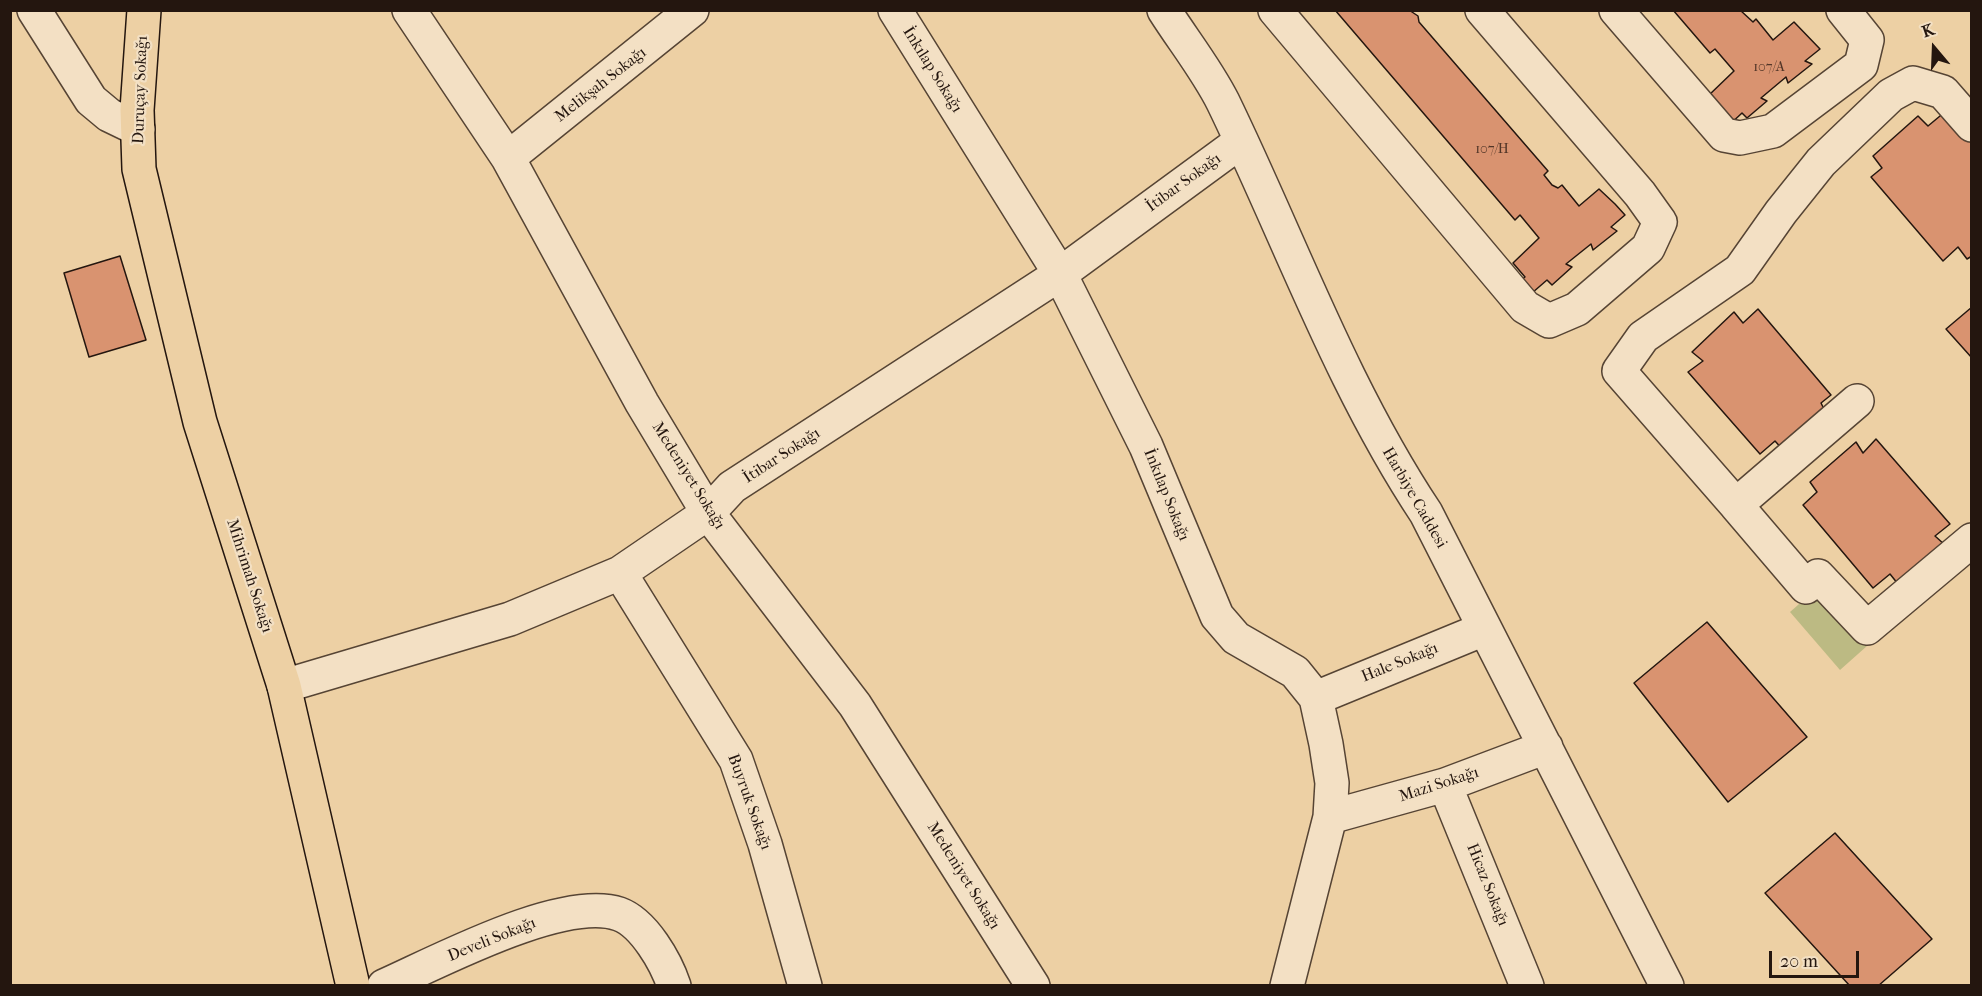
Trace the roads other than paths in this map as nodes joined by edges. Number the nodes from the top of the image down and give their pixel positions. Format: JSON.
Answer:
{"nodes":[{"id":1,"x":34,"y":10,"type":"edge"},
{"id":2,"x":144,"y":10,"type":"edge"},
{"id":3,"x":409,"y":10,"type":"edge"},
{"id":4,"x":692,"y":10,"type":"edge"},
{"id":5,"x":1164,"y":10,"type":"edge"},
{"id":6,"x":1275,"y":10,"type":"edge"},
{"id":7,"x":1482,"y":10,"type":"edge"},
{"id":8,"x":1616,"y":10,"type":"edge"},
{"id":9,"x":1843,"y":10,"type":"edge"},
{"id":10,"x":909,"y":16,"type":"edge"},
{"id":11,"x":1971,"y":125,"type":"edge"},
{"id":12,"x":138,"y":129,"type":"junction"},
{"id":13,"x":1240,"y":142,"type":"junction"},
{"id":14,"x":508,"y":158,"type":"junction"},
{"id":15,"x":140,"y":169,"type":"joint"},
{"id":16,"x":1060,"y":274,"type":"junction"},
{"id":17,"x":1857,"y":401,"type":"dead end"},
{"id":18,"x":1737,"y":505,"type":"junction"},
{"id":19,"x":708,"y":513,"type":"junction"},
{"id":20,"x":1971,"y":540,"type":"edge"},
{"id":21,"x":620,"y":573,"type":"junction"},
{"id":22,"x":1484,"y":629,"type":"junction"},
{"id":23,"x":284,"y":686,"type":"junction"},
{"id":24,"x":1316,"y":698,"type":"junction"},
{"id":25,"x":1546,"y":747,"type":"junction"},
{"id":26,"x":1445,"y":785,"type":"junction"},
{"id":27,"x":1330,"y":817,"type":"junction"},
{"id":28,"x":353,"y":986,"type":"edge"},
{"id":29,"x":384,"y":986,"type":"edge"},
{"id":30,"x":674,"y":986,"type":"edge"},
{"id":31,"x":805,"y":986,"type":"edge"},
{"id":32,"x":1033,"y":986,"type":"edge"},
{"id":33,"x":1287,"y":986,"type":"edge"},
{"id":34,"x":1527,"y":986,"type":"edge"},
{"id":35,"x":1667,"y":986,"type":"edge"}],
"edges":[{"from":1,"to":12,"type":"street"},
{"from":2,"to":12,"type":"main road","name":"Duruçay Sokağı"},
{"from":3,"to":14,"type":"street","name":"Medeniyet Sokağı"},
{"from":4,"to":14,"type":"street","name":"Melikşah Sokağı"},
{"from":5,"to":13,"type":"street","name":"Harbiye Caddesi"},
{"from":6,"to":7,"type":"street"},
{"from":8,"to":9,"type":"street"},
{"from":10,"to":16,"type":"street","name":"İnkılap Sokağı"},
{"from":11,"to":18,"type":"street"},
{"from":12,"to":15,"type":"main road","name":"Duruçay Sokağı"},
{"from":13,"to":16,"type":"street","name":"İtibar Sokağı"},
{"from":13,"to":22,"type":"street","name":"Harbiye Caddesi"},
{"from":14,"to":19,"type":"street","name":"Medeniyet Sokağı"},
{"from":15,"to":23,"type":"main road","name":"Mihrimah Sokağı"},
{"from":16,"to":19,"type":"street","name":"İtibar Sokağı"},
{"from":16,"to":24,"type":"street","name":"İnkılap Sokağı"},
{"from":17,"to":18,"type":"street"},
{"from":18,"to":20,"type":"street"},
{"from":19,"to":21,"type":"street","name":"İtibar Sokağı"},
{"from":19,"to":32,"type":"street","name":"Medeniyet Sokağı"},
{"from":21,"to":23,"type":"street","name":"İtibar Sokağı"},
{"from":21,"to":31,"type":"street","name":"Buyruk Sokağı"},
{"from":22,"to":24,"type":"street","name":"Hale Sokağı"},
{"from":22,"to":25,"type":"street","name":"Harbiye Caddesi"},
{"from":23,"to":28,"type":"main road","name":"Mihrimah Sokağı"},
{"from":24,"to":27,"type":"street","name":"İnkılap Sokağı"},
{"from":25,"to":26,"type":"street","name":"Mazi Sokağı"},
{"from":25,"to":35,"type":"street","name":"Harbiye Caddesi"},
{"from":26,"to":27,"type":"street","name":"Mazi Sokağı"},
{"from":26,"to":34,"type":"street","name":"Hicaz Sokağı"},
{"from":27,"to":33,"type":"street","name":"İnkılap Sokağı"},
{"from":29,"to":30,"type":"street","name":"Develi Sokağı"}]}
